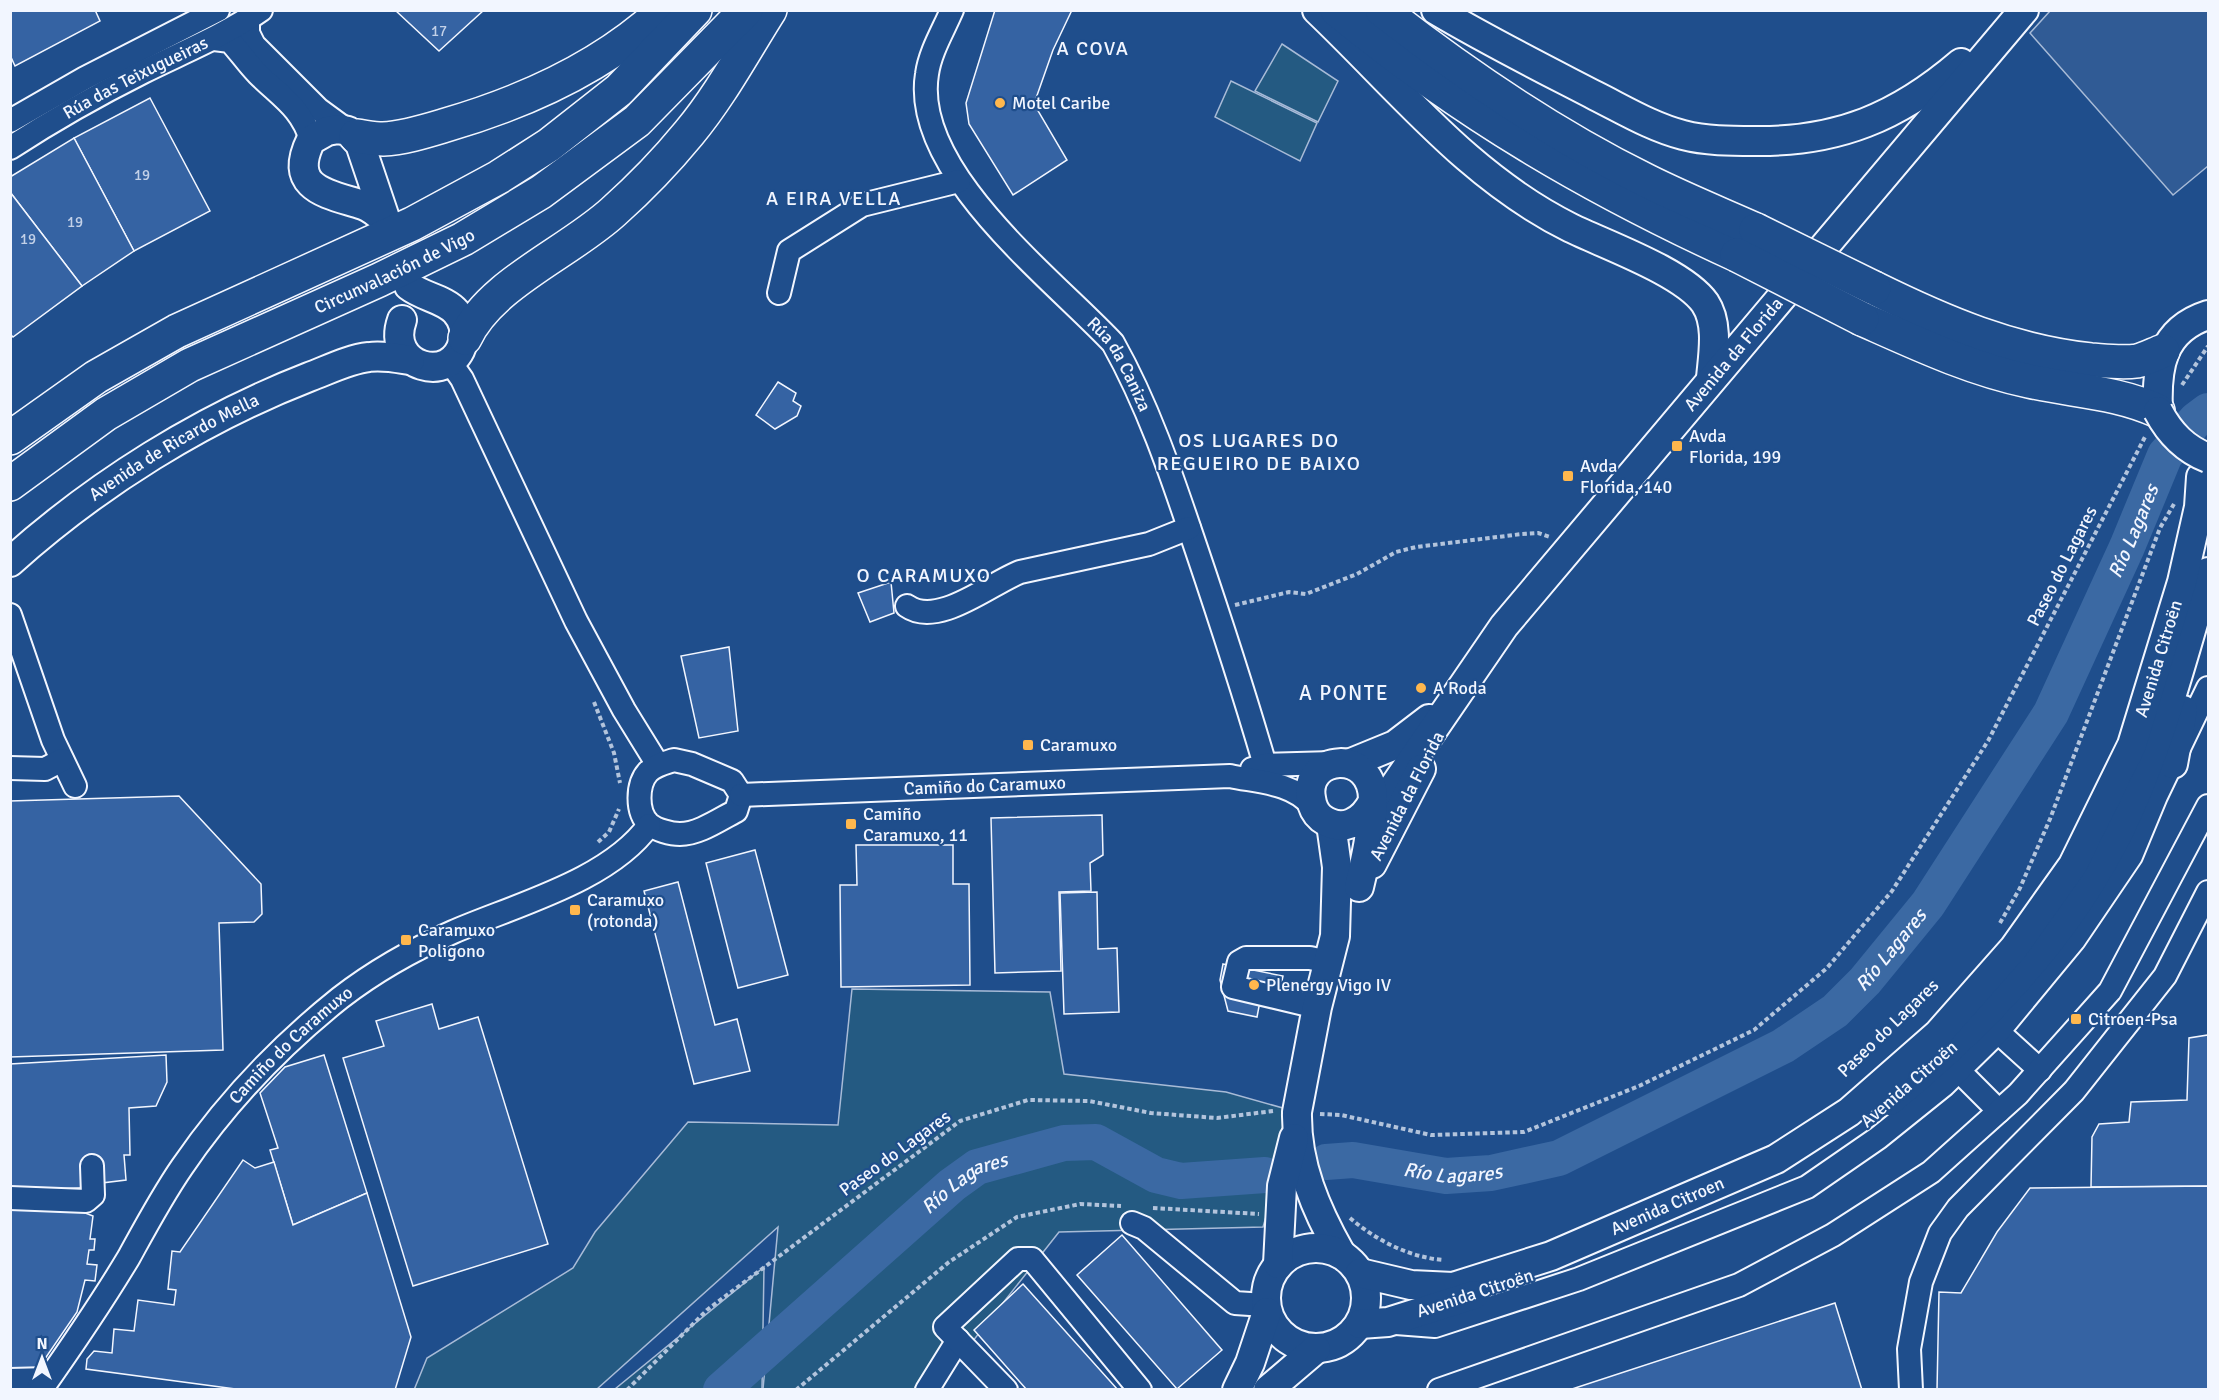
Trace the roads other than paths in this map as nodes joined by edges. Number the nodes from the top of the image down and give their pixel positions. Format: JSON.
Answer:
{"nodes":[{"id":1,"x":218,"y":10,"type":"edge"},
{"id":2,"x":664,"y":10,"type":"edge"},
{"id":3,"x":695,"y":10,"type":"edge"},
{"id":4,"x":746,"y":10,"type":"edge"},
{"id":5,"x":770,"y":10,"type":"edge"},
{"id":6,"x":952,"y":10,"type":"edge"},
{"id":7,"x":1317,"y":10,"type":"edge"},
{"id":8,"x":1337,"y":10,"type":"edge"},
{"id":9,"x":1360,"y":10,"type":"edge"},
{"id":10,"x":1382,"y":10,"type":"edge"},
{"id":11,"x":1411,"y":10,"type":"edge"},
{"id":12,"x":1436,"y":10,"type":"edge"},
{"id":13,"x":2024,"y":10,"type":"edge"},
{"id":14,"x":255,"y":15,"type":"edge"},
{"id":15,"x":213,"y":39,"type":"junction"},
{"id":16,"x":1983,"y":58,"type":"junction"},
{"id":17,"x":10,"y":121,"type":"edge"},
{"id":18,"x":352,"y":134,"type":"junction"},
{"id":19,"x":311,"y":140,"type":"junction"},
{"id":20,"x":10,"y":148,"type":"edge"},
{"id":21,"x":1574,"y":148,"type":"junction"},
{"id":22,"x":959,"y":181,"type":"junction"},
{"id":23,"x":1756,"y":230,"type":"junction"},
{"id":24,"x":1737,"y":255,"type":"junction"},
{"id":25,"x":779,"y":293,"type":"dead end"},
{"id":26,"x":404,"y":316,"type":"junction"},
{"id":27,"x":2204,"y":317,"type":"edge"},
{"id":28,"x":457,"y":350,"type":"junction"},
{"id":29,"x":2163,"y":351,"type":"junction"},
{"id":30,"x":353,"y":360,"type":"junction"},
{"id":31,"x":411,"y":360,"type":"junction"},
{"id":32,"x":1711,"y":378,"type":"junction"},
{"id":33,"x":2160,"y":413,"type":"junction"},
{"id":34,"x":10,"y":438,"type":"edge"},
{"id":35,"x":2200,"y":462,"type":"edge"},
{"id":36,"x":10,"y":484,"type":"edge"},
{"id":37,"x":1189,"y":528,"type":"junction"},
{"id":38,"x":10,"y":562,"type":"edge"},
{"id":39,"x":2208,"y":573,"type":"edge"},
{"id":40,"x":907,"y":606,"type":"dead end"},
{"id":41,"x":10,"y":615,"type":"edge"},
{"id":42,"x":2193,"y":624,"type":"junction"},
{"id":43,"x":2208,"y":688,"type":"edge"},
{"id":44,"x":1450,"y":703,"type":"junction"},
{"id":45,"x":62,"y":760,"type":"junction"},
{"id":46,"x":1342,"y":763,"type":"junction"},
{"id":47,"x":2173,"y":764,"type":"junction"},
{"id":48,"x":658,"y":765,"type":"junction"},
{"id":49,"x":1265,"y":765,"type":"junction"},
{"id":50,"x":10,"y":768,"type":"edge"},
{"id":51,"x":1230,"y":776,"type":"junction"},
{"id":52,"x":75,"y":786,"type":"dead end"},
{"id":53,"x":741,"y":795,"type":"junction"},
{"id":54,"x":1372,"y":801,"type":"junction"},
{"id":55,"x":2208,"y":806,"type":"edge"},
{"id":56,"x":1321,"y":815,"type":"junction"},
{"id":57,"x":649,"y":825,"type":"junction"},
{"id":58,"x":1359,"y":887,"type":"junction"},
{"id":59,"x":2208,"y":892,"type":"edge"},
{"id":60,"x":1332,"y":949,"type":"junction"},
{"id":61,"x":1317,"y":1007,"type":"junction"},
{"id":62,"x":1998,"y":1032,"type":"junction"},
{"id":63,"x":1938,"y":1034,"type":"joint"},
{"id":64,"x":2040,"y":1070,"type":"junction"},
{"id":65,"x":1959,"y":1071,"type":"junction"},
{"id":66,"x":1999,"y":1111,"type":"junction"},
{"id":67,"x":92,"y":1166,"type":"dead end"},
{"id":68,"x":1294,"y":1183,"type":"junction"},
{"id":69,"x":10,"y":1198,"type":"edge"},
{"id":70,"x":1132,"y":1223,"type":"dead end"},
{"id":71,"x":1278,"y":1264,"type":"junction"},
{"id":72,"x":1351,"y":1264,"type":"junction"},
{"id":73,"x":1266,"y":1309,"type":"junction"},
{"id":74,"x":1388,"y":1322,"type":"junction"},
{"id":75,"x":1360,"y":1324,"type":"junction"},
{"id":76,"x":958,"y":1340,"type":"junction"},
{"id":77,"x":1316,"y":1349,"type":"junction"},
{"id":78,"x":10,"y":1380,"type":"edge"},
{"id":79,"x":45,"y":1384,"type":"edge"},
{"id":80,"x":927,"y":1389,"type":"edge"},
{"id":81,"x":1006,"y":1389,"type":"edge"},
{"id":82,"x":1140,"y":1389,"type":"edge"},
{"id":83,"x":1237,"y":1389,"type":"edge"},
{"id":84,"x":1268,"y":1389,"type":"edge"},
{"id":85,"x":1439,"y":1389,"type":"edge"},
{"id":86,"x":1911,"y":1389,"type":"edge"}],
"edges":[{"from":1,"to":17,"type":"street","name":"Rúa das Teixugueiras"},
{"from":2,"to":18,"type":"highway"},
{"from":3,"to":34,"type":"highway","name":"Circunvalación de Vigo"},
{"from":4,"to":36,"type":"highway","name":"Circunvalación de Vigo"},
{"from":5,"to":28,"type":"highway"},
{"from":6,"to":22,"type":"street","name":"Rúa da Caniza"},
{"from":7,"to":32,"type":"main road"},
{"from":8,"to":24,"type":"highway"},
{"from":9,"to":21,"type":"highway"},
{"from":10,"to":21,"type":"highway"},
{"from":11,"to":23,"type":"highway"},
{"from":12,"to":16,"type":"main road"},
{"from":13,"to":16,"type":"main road","name":"Avenida da Florida"},
{"from":14,"to":15,"type":"street","name":"Rúa das Teixugueiras"},
{"from":14,"to":18,"type":"street"},
{"from":15,"to":19,"type":"street"},
{"from":15,"to":20,"type":"street","name":"Rúa das Teixugueiras"},
{"from":16,"to":32,"type":"main road","name":"Avenida da Florida"},
{"from":18,"to":19,"type":"main road"},
{"from":18,"to":19,"type":"main road"},
{"from":21,"to":23,"type":"highway"},
{"from":21,"to":24,"type":"highway"},
{"from":22,"to":25,"type":"street"},
{"from":22,"to":37,"type":"street","name":"Rúa da Caniza"},
{"from":23,"to":29,"type":"highway","bridge":true},
{"from":24,"to":33,"type":"highway","bridge":true},
{"from":26,"to":28,"type":"main road"},
{"from":26,"to":30,"type":"main road"},
{"from":26,"to":31,"type":"main road"},
{"from":27,"to":29,"type":"main road"},
{"from":28,"to":31,"type":"main road"},
{"from":28,"to":48,"type":"street"},
{"from":29,"to":33,"type":"main road"},
{"from":30,"to":31,"type":"main road"},
{"from":30,"to":38,"type":"main road","name":"Avenida de Ricardo Mella"},
{"from":32,"to":44,"type":"main road","name":"Avenida da Florida"},
{"from":33,"to":35,"type":"main road","bridge":true},
{"from":35,"to":63,"type":"main road","name":"Avenida Citroën"},
{"from":37,"to":40,"type":"street"},
{"from":37,"to":49,"type":"street","name":"Rúa da Caniza"},
{"from":39,"to":42,"type":"main road","name":"Avenida Citroën"},
{"from":41,"to":45,"type":"street"},
{"from":42,"to":47,"type":"main road"},
{"from":42,"to":74,"type":"main road","name":"Avenida Citroën"},
{"from":43,"to":47,"type":"street"},
{"from":44,"to":46,"type":"main road","name":"Avenida da Florida"},
{"from":44,"to":54,"type":"main road","name":"Avenida da Florida"},
{"from":44,"to":58,"type":"main road","name":"Avenida da Florida"},
{"from":45,"to":50,"type":"street"},
{"from":45,"to":52,"type":"street"},
{"from":46,"to":49,"type":"street","name":"Camiño do Caramuxo"},
{"from":46,"to":54,"type":"main road"},
{"from":46,"to":56,"type":"main road"},
{"from":47,"to":62,"type":"street"},
{"from":48,"to":53,"type":"street"},
{"from":48,"to":57,"type":"street"},
{"from":49,"to":51,"type":"street","name":"Camiño do Caramuxo"},
{"from":51,"to":53,"type":"street","name":"Camiño do Caramuxo"},
{"from":51,"to":56,"type":"street","name":"Camiño do Caramuxo"},
{"from":53,"to":57,"type":"street"},
{"from":54,"to":56,"type":"main road"},
{"from":54,"to":58,"type":"main road","name":"Avenida da Florida"},
{"from":55,"to":64,"type":"street"},
{"from":56,"to":60,"type":"main road","name":"Avenida da Florida"},
{"from":57,"to":79,"type":"street","name":"Camiño do Caramuxo"},
{"from":58,"to":60,"type":"main road","name":"Avenida da Florida"},
{"from":59,"to":86,"type":"street"},
{"from":60,"to":61,"type":"main road","name":"Avenida da Florida"},
{"from":60,"to":61,"type":"street"},
{"from":61,"to":68,"type":"main road","name":"Avenida da Florida"},
{"from":62,"to":64,"type":"street"},
{"from":62,"to":65,"type":"street"},
{"from":63,"to":72,"type":"main road","name":"Avenida Citroen"},
{"from":64,"to":66,"type":"street"},
{"from":65,"to":66,"type":"street"},
{"from":65,"to":74,"type":"street"},
{"from":66,"to":85,"type":"street"},
{"from":67,"to":69,"type":"street"},
{"from":68,"to":71,"type":"main road","name":"Avenida da Florida"},
{"from":68,"to":72,"type":"main road","name":"Avenida da Florida"},
{"from":70,"to":73,"type":"street"},
{"from":71,"to":72,"type":"main road"},
{"from":71,"to":73,"type":"main road"},
{"from":72,"to":75,"type":"main road"},
{"from":73,"to":77,"type":"main road"},
{"from":73,"to":83,"type":"main road"},
{"from":74,"to":75,"type":"main road","name":"Avenida Citroën"},
{"from":75,"to":77,"type":"main road"},
{"from":76,"to":80,"type":"street"},
{"from":76,"to":81,"type":"street"},
{"from":76,"to":82,"type":"street"},
{"from":77,"to":84,"type":"main road"},
{"from":78,"to":79,"type":"street"}]}
